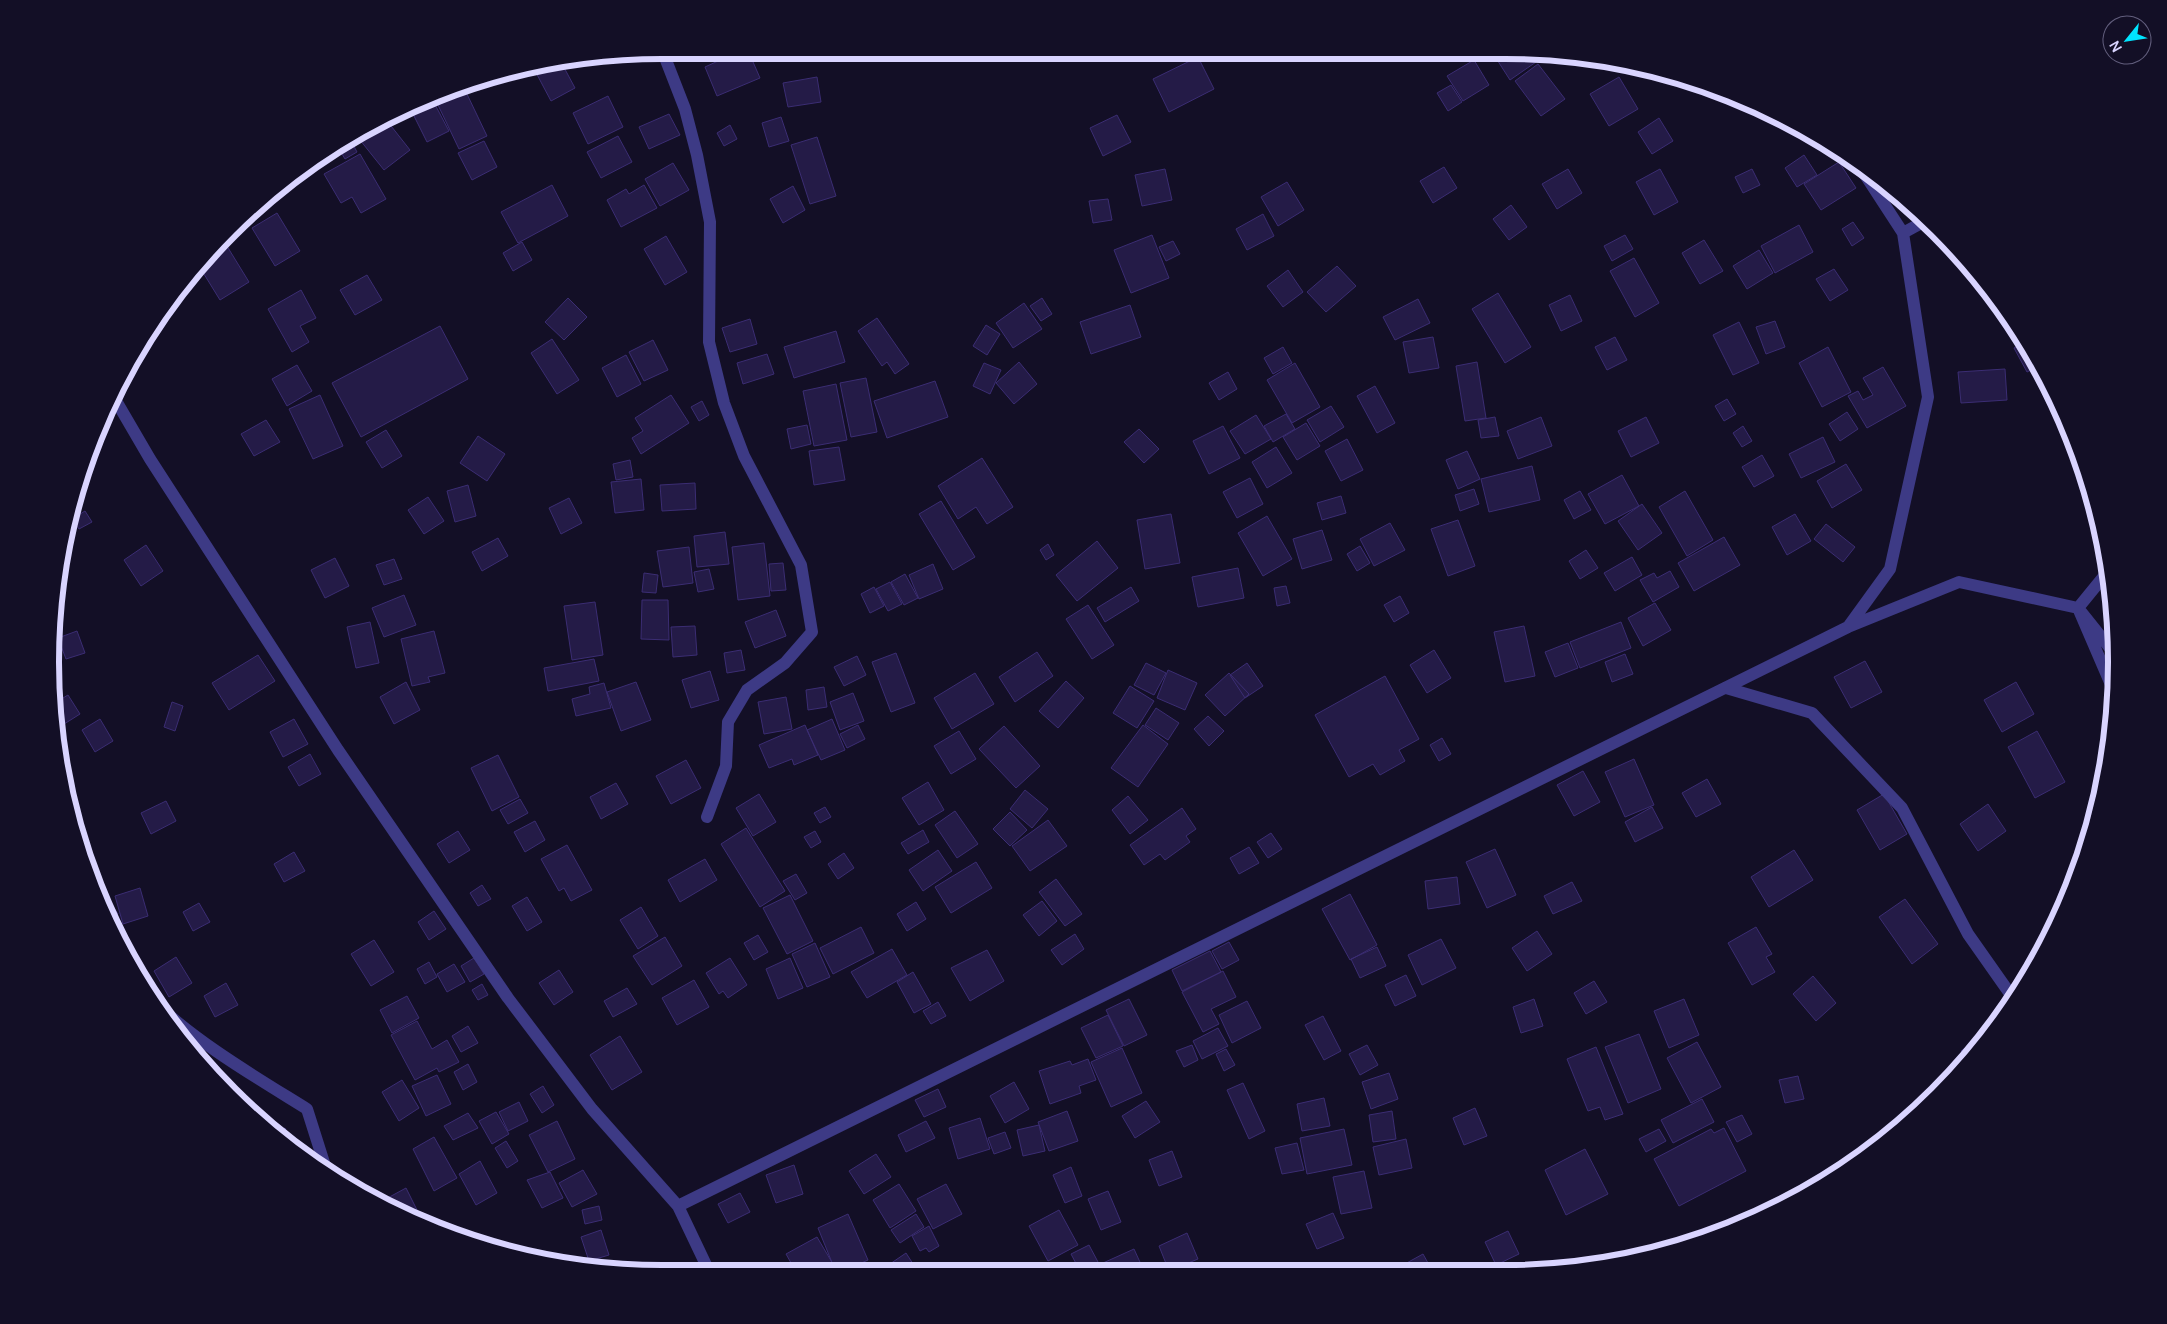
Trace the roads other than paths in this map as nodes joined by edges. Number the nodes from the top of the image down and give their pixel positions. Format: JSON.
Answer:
{"nodes":[{"id":1,"x":666,"y":59,"type":"edge"},
{"id":2,"x":1870,"y":182,"type":"edge"},
{"id":3,"x":1920,"y":224,"type":"edge"},
{"id":4,"x":1903,"y":233,"type":"junction"},
{"id":5,"x":117,"y":403,"type":"edge"},
{"id":6,"x":2102,"y":578,"type":"edge"},
{"id":7,"x":2078,"y":608,"type":"junction"},
{"id":8,"x":1848,"y":627,"type":"junction"},
{"id":9,"x":2108,"y":645,"type":"edge"},
{"id":10,"x":2108,"y":675,"type":"edge"},
{"id":11,"x":1726,"y":688,"type":"junction"},
{"id":12,"x":708,"y":818,"type":"dead end"},
{"id":13,"x":2009,"y":993,"type":"edge"},
{"id":14,"x":178,"y":1022,"type":"edge"},
{"id":15,"x":324,"y":1162,"type":"edge"},
{"id":16,"x":678,"y":1206,"type":"junction"},
{"id":17,"x":706,"y":1265,"type":"edge"}],
"edges":[{"from":1,"to":12,"type":"street"},
{"from":2,"to":4,"type":"street"},
{"from":3,"to":4,"type":"street"},
{"from":4,"to":8,"type":"street"},
{"from":5,"to":16,"type":"street"},
{"from":6,"to":7,"type":"street"},
{"from":7,"to":8,"type":"street"},
{"from":7,"to":9,"type":"street"},
{"from":7,"to":10,"type":"street"},
{"from":8,"to":11,"type":"street"},
{"from":11,"to":13,"type":"street"},
{"from":11,"to":16,"type":"street"},
{"from":14,"to":15,"type":"street"},
{"from":16,"to":17,"type":"street"}]}
